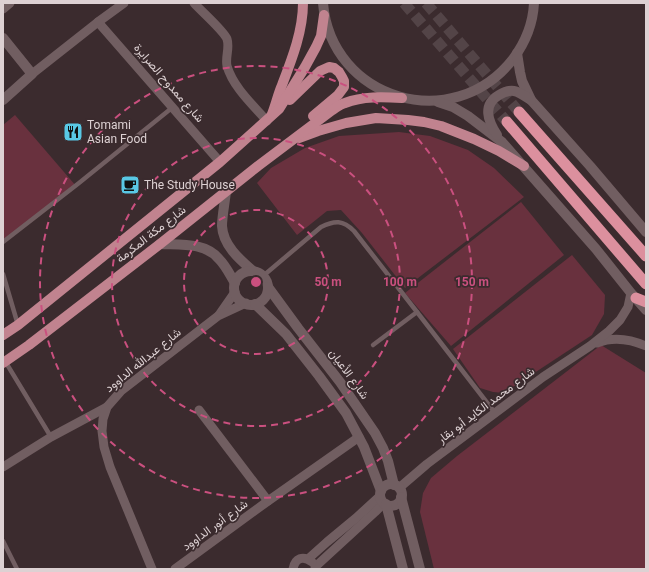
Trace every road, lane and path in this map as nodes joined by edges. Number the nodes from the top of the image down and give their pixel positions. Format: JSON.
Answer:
{"nodes":[{"id":1,"x":10,"y":3,"type":"edge"},
{"id":2,"x":124,"y":3,"type":"edge"},
{"id":3,"x":194,"y":3,"type":"edge"},
{"id":4,"x":303,"y":3,"type":"edge"},
{"id":5,"x":323,"y":3,"type":"edge"},
{"id":6,"x":534,"y":3,"type":"edge"},
{"id":7,"x":3,"y":9,"type":"edge"},
{"id":8,"x":324,"y":15,"type":"junction"},
{"id":9,"x":98,"y":22,"type":"junction"},
{"id":10,"x":3,"y":38,"type":"edge"},
{"id":11,"x":517,"y":53,"type":"junction"},
{"id":12,"x":32,"y":74,"type":"junction"},
{"id":13,"x":402,"y":98,"type":"junction"},
{"id":14,"x":3,"y":100,"type":"edge"},
{"id":15,"x":531,"y":100,"type":"junction"},
{"id":16,"x":436,"y":101,"type":"junction"},
{"id":17,"x":173,"y":107,"type":"junction"},
{"id":18,"x":519,"y":112,"type":"tunnel mouth"},
{"id":19,"x":273,"y":115,"type":"junction"},
{"id":20,"x":507,"y":122,"type":"tunnel mouth"},
{"id":21,"x":290,"y":142,"type":"junction"},
{"id":22,"x":502,"y":142,"type":"junction"},
{"id":23,"x":220,"y":162,"type":"junction"},
{"id":24,"x":258,"y":166,"type":"junction"},
{"id":25,"x":524,"y":166,"type":"junction"},
{"id":26,"x":226,"y":191,"type":"junction"},
{"id":27,"x":646,"y":232,"type":"edge"},
{"id":28,"x":3,"y":242,"type":"edge"},
{"id":29,"x":160,"y":244,"type":"junction"},
{"id":30,"x":646,"y":256,"type":"edge"},
{"id":31,"x":253,"y":271,"type":"junction"},
{"id":32,"x":3,"y":274,"type":"edge"},
{"id":33,"x":263,"y":276,"type":"junction"},
{"id":34,"x":646,"y":284,"type":"edge"},
{"id":35,"x":268,"y":287,"type":"junction"},
{"id":36,"x":235,"y":288,"type":"junction"},
{"id":37,"x":638,"y":298,"type":"edge"},
{"id":38,"x":251,"y":304,"type":"junction"},
{"id":39,"x":646,"y":310,"type":"edge"},
{"id":40,"x":417,"y":312,"type":"junction"},
{"id":41,"x":218,"y":316,"type":"junction"},
{"id":42,"x":18,"y":325,"type":"junction"},
{"id":43,"x":3,"y":335,"type":"edge"},
{"id":44,"x":373,"y":345,"type":"dead end"},
{"id":45,"x":590,"y":346,"type":"junction"},
{"id":46,"x":646,"y":346,"type":"edge"},
{"id":47,"x":4,"y":362,"type":"edge"},
{"id":48,"x":106,"y":407,"type":"junction"},
{"id":49,"x":199,"y":410,"type":"dead end"},
{"id":50,"x":495,"y":413,"type":"junction"},
{"id":51,"x":51,"y":437,"type":"junction"},
{"id":52,"x":359,"y":437,"type":"junction"},
{"id":53,"x":3,"y":467,"type":"edge"},
{"id":54,"x":398,"y":490,"type":"junction"},
{"id":55,"x":383,"y":498,"type":"junction"},
{"id":56,"x":268,"y":501,"type":"junction"},
{"id":57,"x":3,"y":541,"type":"edge"},
{"id":58,"x":308,"y":559,"type":"junction"},
{"id":59,"x":314,"y":568,"type":"edge"},
{"id":60,"x":17,"y":569,"type":"edge"},
{"id":61,"x":152,"y":569,"type":"edge"},
{"id":62,"x":175,"y":569,"type":"edge"},
{"id":63,"x":293,"y":569,"type":"edge"},
{"id":64,"x":403,"y":569,"type":"edge"},
{"id":65,"x":420,"y":569,"type":"edge"}],
"edges":[{"from":1,"to":7,"type":"street"},
{"from":2,"to":9,"type":"street"},
{"from":3,"to":19,"type":"street"},
{"from":4,"to":19,"type":"main road"},
{"from":5,"to":8,"type":"street"},
{"from":6,"to":11,"type":"street"},
{"from":8,"to":13,"type":"street"},
{"from":8,"to":19,"type":"main road","name":"شارع مكة المكرمة"},
{"from":9,"to":12,"type":"street"},
{"from":9,"to":17,"type":"street","name":"شارع ممدوح الصرايرة"},
{"from":10,"to":12,"type":"street"},
{"from":11,"to":15,"type":"street"},
{"from":11,"to":16,"type":"street"},
{"from":12,"to":14,"type":"street"},
{"from":13,"to":16,"type":"street"},
{"from":13,"to":21,"type":"main road","name":"شارع مكة المكرمة"},
{"from":15,"to":22,"type":"street"},
{"from":15,"to":27,"type":"street"},
{"from":16,"to":22,"type":"street"},
{"from":17,"to":23,"type":"street","name":"شارع ممدوح الصرايرة"},
{"from":17,"to":28,"type":"lane"},
{"from":18,"to":30,"type":"highway"},
{"from":19,"to":23,"type":"main road","name":"شارع مكة المكرمة"},
{"from":19,"to":24,"type":"main road"},
{"from":20,"to":34,"type":"highway"},
{"from":21,"to":24,"type":"main road","name":"شارع مكة المكرمة"},
{"from":21,"to":25,"type":"main road"},
{"from":22,"to":25,"type":"street"},
{"from":23,"to":42,"type":"main road","name":"شارع مكة المكرمة"},
{"from":24,"to":26,"type":"main road","name":"شارع مكة المكرمة"},
{"from":25,"to":37,"type":"street"},
{"from":26,"to":29,"type":"main road","name":"شارع مكة المكرمة"},
{"from":26,"to":31,"type":"street"},
{"from":29,"to":36,"type":"street"},
{"from":29,"to":47,"type":"main road","name":"شارع مكة المكرمة"},
{"from":31,"to":33,"type":"street"},
{"from":31,"to":36,"type":"street"},
{"from":32,"to":42,"type":"lane"},
{"from":33,"to":35,"type":"street"},
{"from":33,"to":40,"type":"lane"},
{"from":35,"to":38,"type":"street"},
{"from":35,"to":54,"type":"street","name":"شارع الأعيان"},
{"from":36,"to":38,"type":"street"},
{"from":36,"to":41,"type":"street","name":"شارع عبدالله الداوود"},
{"from":37,"to":39,"type":"street"},
{"from":37,"to":45,"type":"street","name":"شارع محمد الكايد أبو بقار"},
{"from":38,"to":41,"type":"street","name":"شارع عبدالله الداوود"},
{"from":38,"to":52,"type":"street","name":"شارع الأعيان"},
{"from":40,"to":44,"type":"lane"},
{"from":40,"to":50,"type":"lane"},
{"from":41,"to":48,"type":"street","name":"شارع عبدالله الداوود"},
{"from":42,"to":43,"type":"main road","name":"شارع مكة المكرمة"},
{"from":45,"to":46,"type":"street","name":"شارع محمد الكايد أبو بقار"},
{"from":45,"to":50,"type":"street","name":"شارع محمد الكايد أبو بقار"},
{"from":47,"to":51,"type":"lane"},
{"from":48,"to":51,"type":"street"},
{"from":48,"to":61,"type":"street","name":"شارع عبدالله الداوود"},
{"from":49,"to":56,"type":"street"},
{"from":50,"to":54,"type":"street","name":"شارع محمد الكايد أبو بقار"},
{"from":51,"to":53,"type":"street"},
{"from":52,"to":55,"type":"street","name":"شارع الأعيان"},
{"from":52,"to":56,"type":"street","name":"شارع أنور الداوود"},
{"from":54,"to":55,"type":"street"},
{"from":54,"to":55,"type":"street"},
{"from":54,"to":65,"type":"street","name":"شارع الأعيان"},
{"from":55,"to":58,"type":"street"},
{"from":55,"to":59,"type":"street"},
{"from":55,"to":64,"type":"street","name":"شارع الأعيان"},
{"from":56,"to":62,"type":"street","name":"شارع أنور الداوود"},
{"from":57,"to":60,"type":"lane"},
{"from":58,"to":59,"type":"street"},
{"from":58,"to":63,"type":"street"}]}
